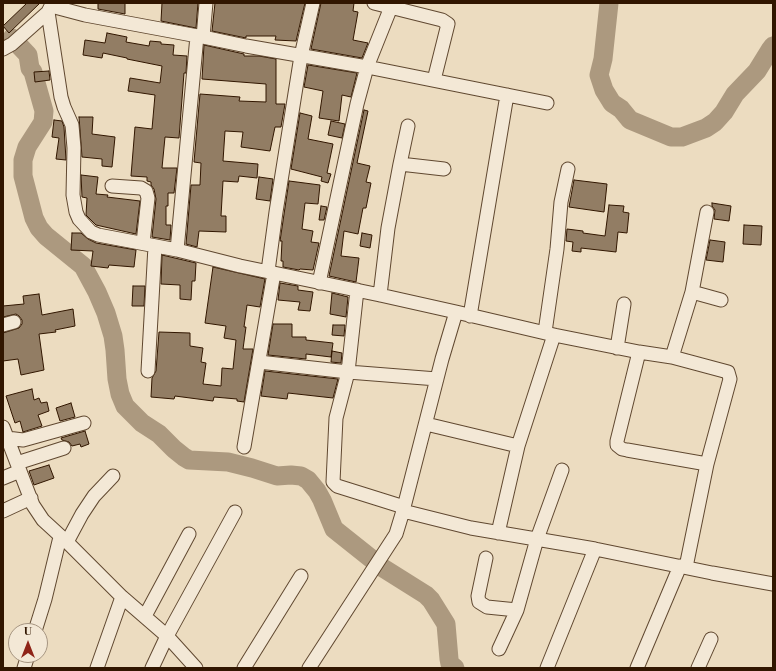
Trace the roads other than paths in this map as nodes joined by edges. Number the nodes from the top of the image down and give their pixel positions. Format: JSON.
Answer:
{"nodes":[{"id":1,"x":206,"y":3,"type":"edge"},
{"id":2,"x":313,"y":3,"type":"edge"},
{"id":3,"x":374,"y":3,"type":"edge"},
{"id":4,"x":49,"y":7,"type":"edge"},
{"id":5,"x":391,"y":7,"type":"junction"},
{"id":6,"x":200,"y":36,"type":"junction"},
{"id":7,"x":6,"y":48,"type":"edge"},
{"id":8,"x":301,"y":56,"type":"junction"},
{"id":9,"x":367,"y":67,"type":"junction"},
{"id":10,"x":434,"y":80,"type":"junction"},
{"id":11,"x":507,"y":95,"type":"junction"},
{"id":12,"x":547,"y":103,"type":"dead end"},
{"id":13,"x":408,"y":126,"type":"dead end"},
{"id":14,"x":400,"y":164,"type":"junction"},
{"id":15,"x":444,"y":169,"type":"dead end"},
{"id":16,"x":568,"y":169,"type":"dead end"},
{"id":17,"x":112,"y":186,"type":"dead end"},
{"id":18,"x":708,"y":212,"type":"dead end"},
{"id":19,"x":149,"y":245,"type":"junction"},
{"id":20,"x":177,"y":250,"type":"junction"},
{"id":21,"x":271,"y":272,"type":"junction"},
{"id":22,"x":319,"y":282,"type":"junction"},
{"id":23,"x":357,"y":290,"type":"junction"},
{"id":24,"x":692,"y":292,"type":"junction"},
{"id":25,"x":380,"y":295,"type":"junction"},
{"id":26,"x":721,"y":300,"type":"dead end"},
{"id":27,"x":624,"y":304,"type":"dead end"},
{"id":28,"x":456,"y":312,"type":"junction"},
{"id":29,"x":470,"y":316,"type":"junction"},
{"id":30,"x":549,"y":334,"type":"junction"},
{"id":31,"x":617,"y":348,"type":"junction"},
{"id":32,"x":639,"y":352,"type":"junction"},
{"id":33,"x":672,"y":357,"type":"junction"},
{"id":34,"x":259,"y":362,"type":"junction"},
{"id":35,"x":148,"y":371,"type":"dead end"},
{"id":36,"x":348,"y":372,"type":"junction"},
{"id":37,"x":437,"y":379,"type":"junction"},
{"id":38,"x":84,"y":423,"type":"dead end"},
{"id":39,"x":426,"y":424,"type":"junction"},
{"id":40,"x":5,"y":433,"type":"edge"},
{"id":41,"x":518,"y":446,"type":"junction"},
{"id":42,"x":244,"y":447,"type":"dead end"},
{"id":43,"x":64,"y":448,"type":"dead end"},
{"id":44,"x":707,"y":464,"type":"junction"},
{"id":45,"x":19,"y":467,"type":"junction"},
{"id":46,"x":562,"y":470,"type":"dead end"},
{"id":47,"x":114,"y":476,"type":"dead end"},
{"id":48,"x":3,"y":478,"type":"edge"},
{"id":49,"x":31,"y":498,"type":"junction"},
{"id":50,"x":404,"y":509,"type":"junction"},
{"id":51,"x":3,"y":511,"type":"edge"},
{"id":52,"x":234,"y":512,"type":"dead end"},
{"id":53,"x":498,"y":533,"type":"junction"},
{"id":54,"x":189,"y":534,"type":"dead end"},
{"id":55,"x":64,"y":539,"type":"junction"},
{"id":56,"x":538,"y":539,"type":"junction"},
{"id":57,"x":595,"y":549,"type":"junction"},
{"id":58,"x":486,"y":558,"type":"dead end"},
{"id":59,"x":683,"y":566,"type":"junction"},
{"id":60,"x":301,"y":576,"type":"dead end"},
{"id":61,"x":773,"y":584,"type":"edge"},
{"id":62,"x":122,"y":597,"type":"junction"},
{"id":63,"x":517,"y":610,"type":"junction"},
{"id":64,"x":145,"y":616,"type":"junction"},
{"id":65,"x":38,"y":623,"type":"edge"},
{"id":66,"x":167,"y":636,"type":"junction"},
{"id":67,"x":711,"y":639,"type":"dead end"},
{"id":68,"x":499,"y":650,"type":"dead end"},
{"id":69,"x":97,"y":668,"type":"edge"},
{"id":70,"x":152,"y":668,"type":"edge"},
{"id":71,"x":196,"y":668,"type":"edge"},
{"id":72,"x":244,"y":668,"type":"edge"},
{"id":73,"x":309,"y":668,"type":"edge"},
{"id":74,"x":547,"y":668,"type":"edge"},
{"id":75,"x":637,"y":668,"type":"edge"},
{"id":76,"x":698,"y":668,"type":"edge"}],
"edges":[{"from":1,"to":6,"type":"street"},
{"from":2,"to":8,"type":"street"},
{"from":3,"to":5,"type":"street"},
{"from":4,"to":6,"type":"street"},
{"from":4,"to":7,"type":"street"},
{"from":4,"to":19,"type":"street"},
{"from":5,"to":9,"type":"street"},
{"from":5,"to":10,"type":"street"},
{"from":6,"to":8,"type":"street"},
{"from":6,"to":20,"type":"street"},
{"from":8,"to":9,"type":"street"},
{"from":8,"to":21,"type":"street"},
{"from":9,"to":10,"type":"street"},
{"from":9,"to":22,"type":"street"},
{"from":10,"to":11,"type":"street"},
{"from":11,"to":12,"type":"street"},
{"from":11,"to":29,"type":"street"},
{"from":13,"to":14,"type":"street"},
{"from":14,"to":15,"type":"street"},
{"from":14,"to":25,"type":"street"},
{"from":16,"to":30,"type":"street"},
{"from":17,"to":19,"type":"street"},
{"from":18,"to":24,"type":"street"},
{"from":19,"to":20,"type":"street"},
{"from":19,"to":35,"type":"street"},
{"from":20,"to":21,"type":"street"},
{"from":21,"to":22,"type":"street"},
{"from":21,"to":34,"type":"street"},
{"from":22,"to":23,"type":"street"},
{"from":23,"to":25,"type":"street"},
{"from":23,"to":36,"type":"street"},
{"from":24,"to":26,"type":"street"},
{"from":24,"to":33,"type":"street"},
{"from":25,"to":28,"type":"street"},
{"from":27,"to":31,"type":"street"},
{"from":28,"to":29,"type":"street"},
{"from":28,"to":37,"type":"street"},
{"from":29,"to":30,"type":"street"},
{"from":30,"to":31,"type":"street"},
{"from":30,"to":41,"type":"street"},
{"from":31,"to":32,"type":"street"},
{"from":32,"to":33,"type":"street"},
{"from":32,"to":44,"type":"street"},
{"from":33,"to":44,"type":"street"},
{"from":34,"to":36,"type":"street"},
{"from":34,"to":42,"type":"street"},
{"from":36,"to":37,"type":"street"},
{"from":36,"to":50,"type":"street"},
{"from":37,"to":39,"type":"street"},
{"from":38,"to":40,"type":"street"},
{"from":39,"to":41,"type":"street"},
{"from":39,"to":50,"type":"street"},
{"from":40,"to":45,"type":"street"},
{"from":41,"to":53,"type":"street"},
{"from":43,"to":45,"type":"street"},
{"from":44,"to":59,"type":"street"},
{"from":45,"to":48,"type":"street"},
{"from":45,"to":49,"type":"street"},
{"from":46,"to":56,"type":"street"},
{"from":47,"to":55,"type":"street"},
{"from":49,"to":51,"type":"street"},
{"from":49,"to":55,"type":"street"},
{"from":50,"to":53,"type":"street"},
{"from":50,"to":73,"type":"street"},
{"from":52,"to":66,"type":"street"},
{"from":53,"to":56,"type":"street"},
{"from":54,"to":64,"type":"street"},
{"from":55,"to":62,"type":"street"},
{"from":55,"to":65,"type":"street"},
{"from":56,"to":57,"type":"street"},
{"from":56,"to":63,"type":"street"},
{"from":57,"to":59,"type":"street"},
{"from":57,"to":74,"type":"street"},
{"from":58,"to":63,"type":"street"},
{"from":59,"to":61,"type":"street"},
{"from":59,"to":75,"type":"street"},
{"from":60,"to":72,"type":"street"},
{"from":62,"to":64,"type":"street"},
{"from":62,"to":69,"type":"street"},
{"from":63,"to":68,"type":"street"},
{"from":64,"to":66,"type":"street"},
{"from":66,"to":70,"type":"street"},
{"from":66,"to":71,"type":"street"},
{"from":67,"to":76,"type":"street"}]}
